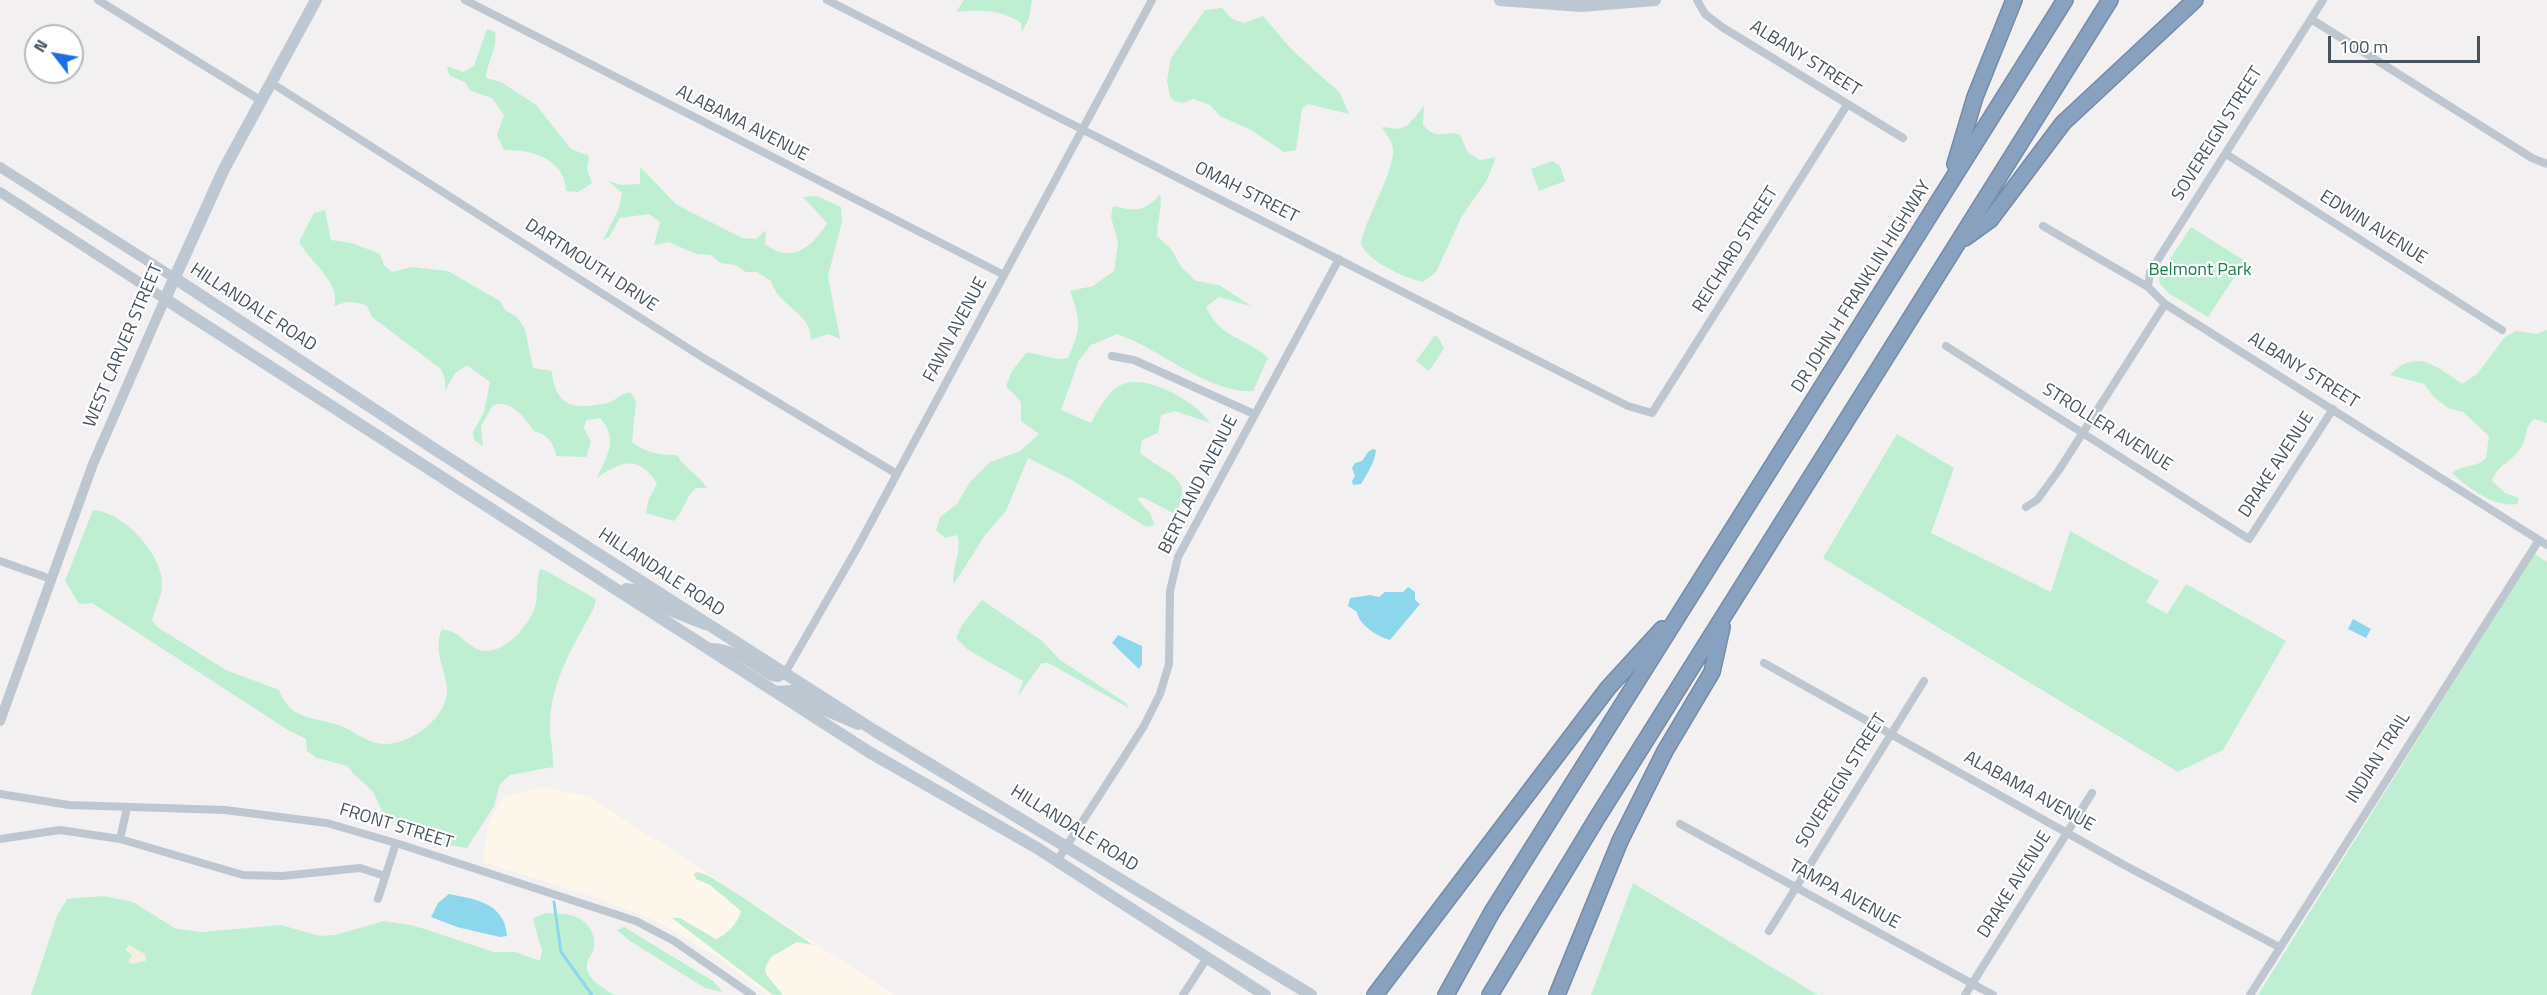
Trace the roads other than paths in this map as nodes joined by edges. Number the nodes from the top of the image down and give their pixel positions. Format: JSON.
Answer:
{"nodes":[{"id":1,"x":98,"y":0,"type":"edge"},
{"id":2,"x":316,"y":0,"type":"edge"},
{"id":3,"x":465,"y":0,"type":"edge"},
{"id":4,"x":828,"y":0,"type":"edge"},
{"id":5,"x":1152,"y":0,"type":"edge"},
{"id":6,"x":1500,"y":0,"type":"edge"},
{"id":7,"x":1654,"y":0,"type":"edge"},
{"id":8,"x":1697,"y":0,"type":"edge"},
{"id":9,"x":2014,"y":0,"type":"edge"},
{"id":10,"x":2065,"y":0,"type":"edge"},
{"id":11,"x":2110,"y":0,"type":"edge"},
{"id":12,"x":2195,"y":0,"type":"edge"},
{"id":13,"x":2323,"y":0,"type":"edge"},
{"id":14,"x":1525,"y":2,"type":"edge"},
{"id":15,"x":2311,"y":19,"type":"junction"},
{"id":16,"x":270,"y":82,"type":"junction"},
{"id":17,"x":260,"y":100,"type":"junction"},
{"id":18,"x":1847,"y":105,"type":"junction"},
{"id":19,"x":1083,"y":130,"type":"junction"},
{"id":20,"x":1903,"y":138,"type":"dead end"},
{"id":21,"x":2226,"y":154,"type":"junction"},
{"id":22,"x":2547,"y":164,"type":"edge"},
{"id":23,"x":0,"y":167,"type":"edge"},
{"id":24,"x":1944,"y":191,"type":"junction"},
{"id":25,"x":0,"y":192,"type":"edge"},
{"id":26,"x":2043,"y":226,"type":"dead end"},
{"id":27,"x":1959,"y":243,"type":"junction"},
{"id":28,"x":1339,"y":259,"type":"junction"},
{"id":29,"x":1004,"y":275,"type":"junction"},
{"id":30,"x":173,"y":277,"type":"junction"},
{"id":31,"x":2148,"y":287,"type":"junction"},
{"id":32,"x":165,"y":299,"type":"junction"},
{"id":33,"x":2165,"y":304,"type":"junction"},
{"id":34,"x":2502,"y":330,"type":"dead end"},
{"id":35,"x":1946,"y":346,"type":"dead end"},
{"id":36,"x":1112,"y":356,"type":"dead end"},
{"id":37,"x":2333,"y":409,"type":"junction"},
{"id":38,"x":1652,"y":413,"type":"joint"},
{"id":39,"x":1254,"y":414,"type":"junction"},
{"id":40,"x":2082,"y":432,"type":"junction"},
{"id":41,"x":897,"y":474,"type":"junction"},
{"id":42,"x":2026,"y":507,"type":"dead end"},
{"id":43,"x":2249,"y":539,"type":"joint"},
{"id":44,"x":2543,"y":542,"type":"edge"},
{"id":45,"x":0,"y":561,"type":"edge"},
{"id":46,"x":51,"y":579,"type":"junction"},
{"id":47,"x":622,"y":592,"type":"junction"},
{"id":48,"x":1692,"y":594,"type":"junction"},
{"id":49,"x":1726,"y":614,"type":"junction"},
{"id":50,"x":716,"y":629,"type":"junction"},
{"id":51,"x":708,"y":648,"type":"junction"},
{"id":52,"x":1764,"y":663,"type":"dead end"},
{"id":53,"x":785,"y":673,"type":"junction"},
{"id":54,"x":1924,"y":681,"type":"dead end"},
{"id":55,"x":775,"y":691,"type":"junction"},
{"id":56,"x":0,"y":721,"type":"edge"},
{"id":57,"x":875,"y":731,"type":"junction"},
{"id":58,"x":1891,"y":735,"type":"junction"},
{"id":59,"x":2092,"y":793,"type":"dead end"},
{"id":60,"x":0,"y":794,"type":"edge"},
{"id":61,"x":127,"y":808,"type":"junction"},
{"id":62,"x":1680,"y":824,"type":"dead end"},
{"id":63,"x":2068,"y":832,"type":"junction"},
{"id":64,"x":0,"y":839,"type":"edge"},
{"id":65,"x":120,"y":839,"type":"junction"},
{"id":66,"x":396,"y":843,"type":"junction"},
{"id":67,"x":1067,"y":846,"type":"junction"},
{"id":68,"x":1057,"y":861,"type":"junction"},
{"id":69,"x":385,"y":876,"type":"junction"},
{"id":70,"x":1795,"y":887,"type":"junction"},
{"id":71,"x":378,"y":899,"type":"dead end"},
{"id":72,"x":1770,"y":931,"type":"dead end"},
{"id":73,"x":2279,"y":947,"type":"junction"},
{"id":74,"x":1207,"y":958,"type":"junction"},
{"id":75,"x":1972,"y":984,"type":"junction"},
{"id":76,"x":752,"y":995,"type":"edge"},
{"id":77,"x":1183,"y":995,"type":"edge"},
{"id":78,"x":1265,"y":995,"type":"edge"},
{"id":79,"x":1311,"y":995,"type":"edge"},
{"id":80,"x":1375,"y":995,"type":"edge"},
{"id":81,"x":1446,"y":995,"type":"edge"},
{"id":82,"x":1490,"y":995,"type":"edge"},
{"id":83,"x":1557,"y":995,"type":"edge"},
{"id":84,"x":1965,"y":995,"type":"edge"},
{"id":85,"x":1993,"y":995,"type":"edge"},
{"id":86,"x":2250,"y":995,"type":"edge"}],
"edges":[{"from":1,"to":17,"type":"street"},
{"from":2,"to":16,"type":"main road","name":"WEST CARVER STREET"},
{"from":3,"to":29,"type":"street","name":"ALABAMA AVENUE"},
{"from":4,"to":19,"type":"street","name":"OMAH STREET"},
{"from":5,"to":19,"type":"street","name":"FAWN AVENUE"},
{"from":6,"to":14,"type":"main road"},
{"from":7,"to":14,"type":"main road"},
{"from":8,"to":18,"type":"street","name":"ALBANY STREET"},
{"from":9,"to":24,"type":"highway"},
{"from":10,"to":24,"type":"highway","name":"DR JOHN H FRANKLIN HIGHWAY"},
{"from":11,"to":27,"type":"highway"},
{"from":12,"to":27,"type":"highway"},
{"from":13,"to":15,"type":"street","name":"SOVEREIGN STREET"},
{"from":15,"to":21,"type":"street","name":"SOVEREIGN STREET"},
{"from":15,"to":22,"type":"street"},
{"from":16,"to":17,"type":"main road","name":"WEST CARVER STREET"},
{"from":16,"to":41,"type":"street","name":"DARTMOUTH DRIVE"},
{"from":17,"to":30,"type":"main road","name":"WEST CARVER STREET"},
{"from":18,"to":20,"type":"street","name":"ALBANY STREET"},
{"from":18,"to":38,"type":"street","name":"REICHARD STREET"},
{"from":19,"to":28,"type":"street","name":"OMAH STREET"},
{"from":19,"to":29,"type":"street","name":"FAWN AVENUE"},
{"from":21,"to":31,"type":"street","name":"SOVEREIGN STREET"},
{"from":21,"to":34,"type":"street","name":"EDWIN AVENUE"},
{"from":23,"to":30,"type":"street","name":"HILLANDALE ROAD"},
{"from":24,"to":48,"type":"highway","name":"DR JOHN H FRANKLIN HIGHWAY"},
{"from":25,"to":32,"type":"street","name":"HILLANDALE ROAD"},
{"from":26,"to":31,"type":"street","name":"ALBANY STREET"},
{"from":27,"to":49,"type":"highway"},
{"from":28,"to":38,"type":"street","name":"OMAH STREET"},
{"from":28,"to":39,"type":"street","name":"BERTLAND AVENUE"},
{"from":29,"to":41,"type":"street","name":"FAWN AVENUE"},
{"from":30,"to":32,"type":"main road","name":"WEST CARVER STREET"},
{"from":30,"to":50,"type":"main road","name":"HILLANDALE ROAD"},
{"from":31,"to":33,"type":"street","name":"ALBANY STREET"},
{"from":32,"to":46,"type":"street","name":"WEST CARVER STREET"},
{"from":32,"to":47,"type":"main road","name":"HILLANDALE ROAD"},
{"from":33,"to":37,"type":"street","name":"ALBANY STREET"},
{"from":33,"to":40,"type":"street"},
{"from":35,"to":40,"type":"street","name":"STROLLER AVENUE"},
{"from":36,"to":39,"type":"street"},
{"from":37,"to":43,"type":"street","name":"DRAKE AVENUE"},
{"from":37,"to":44,"type":"street","name":"ALBANY STREET"},
{"from":39,"to":67,"type":"street","name":"BERTLAND AVENUE"},
{"from":40,"to":42,"type":"street"},
{"from":40,"to":43,"type":"street","name":"STROLLER AVENUE"},
{"from":41,"to":53,"type":"street","name":"FAWN AVENUE"},
{"from":44,"to":73,"type":"street","name":"INDIAN TRAIL"},
{"from":45,"to":46,"type":"street"},
{"from":46,"to":56,"type":"street","name":"WEST CARVER STREET"},
{"from":47,"to":50,"type":"street"},
{"from":47,"to":51,"type":"main road","name":"HILLANDALE ROAD"},
{"from":48,"to":80,"type":"highway"},
{"from":48,"to":81,"type":"highway"},
{"from":49,"to":82,"type":"highway"},
{"from":49,"to":83,"type":"highway"},
{"from":50,"to":53,"type":"main road","name":"HILLANDALE ROAD"},
{"from":51,"to":53,"type":"street"},
{"from":51,"to":55,"type":"main road","name":"HILLANDALE ROAD"},
{"from":52,"to":58,"type":"street","name":"ALABAMA AVENUE"},
{"from":53,"to":57,"type":"main road","name":"HILLANDALE ROAD"},
{"from":54,"to":58,"type":"street","name":"SOVEREIGN STREET"},
{"from":55,"to":57,"type":"street"},
{"from":55,"to":68,"type":"main road","name":"HILLANDALE ROAD"},
{"from":57,"to":67,"type":"main road","name":"HILLANDALE ROAD"},
{"from":58,"to":63,"type":"street","name":"ALABAMA AVENUE"},
{"from":58,"to":70,"type":"street","name":"SOVEREIGN STREET"},
{"from":59,"to":63,"type":"street","name":"DRAKE AVENUE"},
{"from":60,"to":61,"type":"street","name":"FRONT STREET"},
{"from":61,"to":65,"type":"street"},
{"from":61,"to":66,"type":"street","name":"FRONT STREET"},
{"from":62,"to":70,"type":"street","name":"TAMPA AVENUE"},
{"from":63,"to":73,"type":"street","name":"ALABAMA AVENUE"},
{"from":63,"to":75,"type":"street","name":"DRAKE AVENUE"},
{"from":64,"to":65,"type":"street"},
{"from":65,"to":69,"type":"street"},
{"from":66,"to":69,"type":"street"},
{"from":66,"to":76,"type":"street","name":"FRONT STREET"},
{"from":67,"to":68,"type":"street","name":"BERTLAND AVENUE"},
{"from":67,"to":79,"type":"main road","name":"HILLANDALE ROAD"},
{"from":68,"to":74,"type":"main road","name":"HILLANDALE ROAD"},
{"from":69,"to":71,"type":"street"},
{"from":70,"to":72,"type":"street","name":"SOVEREIGN STREET"},
{"from":70,"to":75,"type":"street","name":"TAMPA AVENUE"},
{"from":73,"to":86,"type":"street","name":"INDIAN TRAIL"},
{"from":74,"to":77,"type":"street"},
{"from":74,"to":78,"type":"main road","name":"HILLANDALE ROAD"},
{"from":75,"to":84,"type":"street","name":"DRAKE AVENUE"},
{"from":75,"to":85,"type":"street","name":"TAMPA AVENUE"}]}
